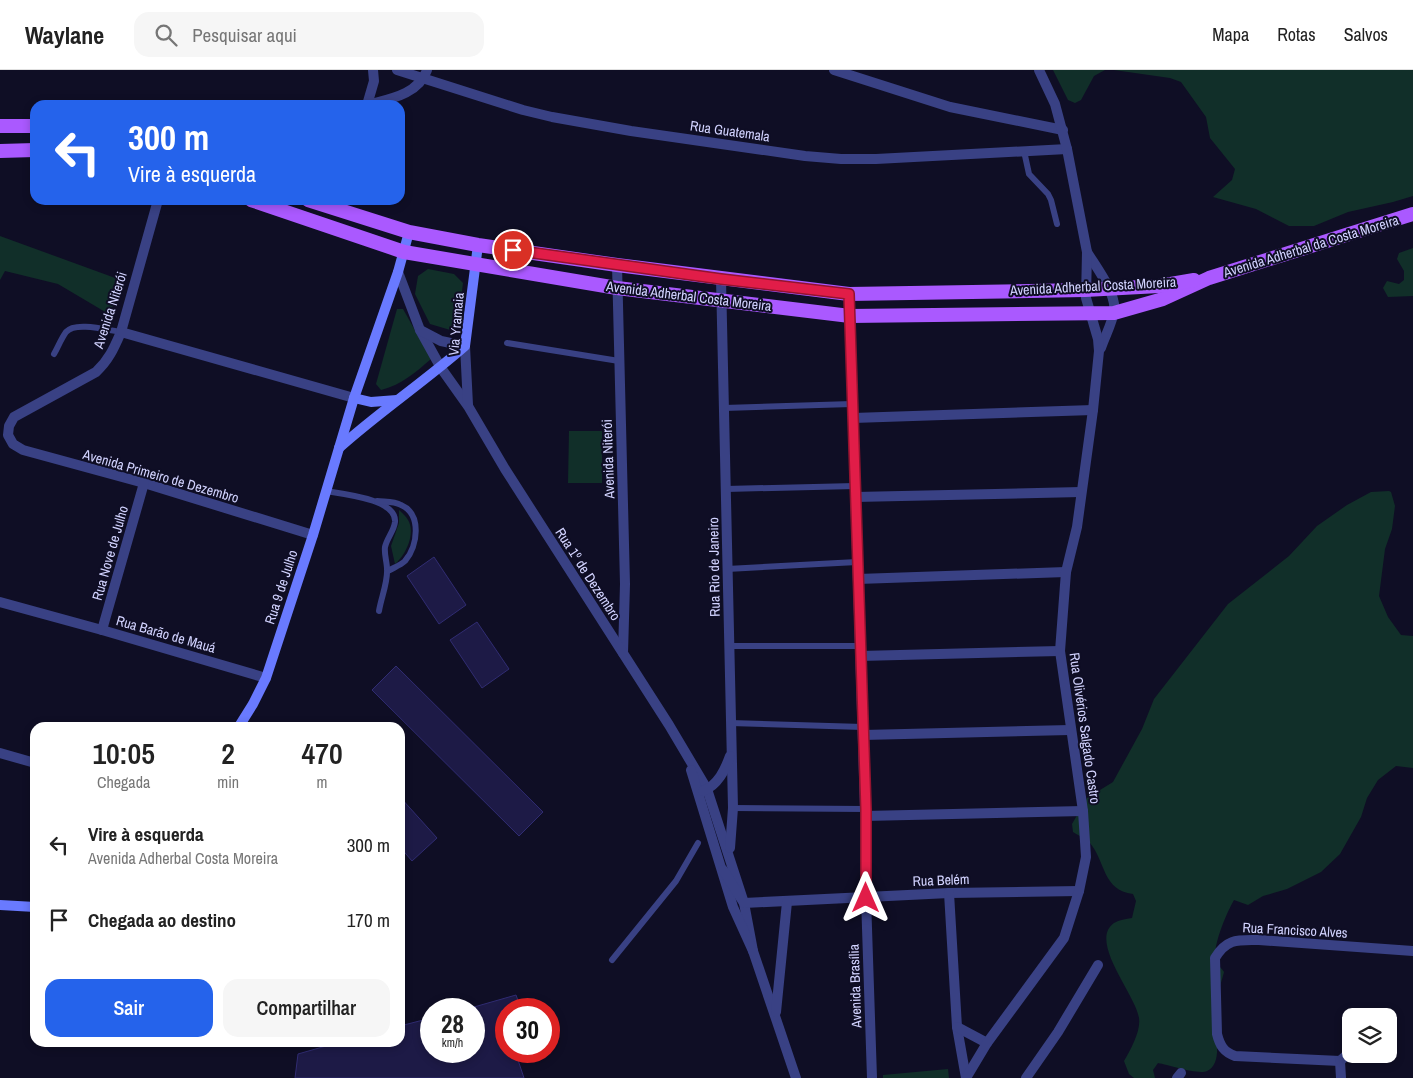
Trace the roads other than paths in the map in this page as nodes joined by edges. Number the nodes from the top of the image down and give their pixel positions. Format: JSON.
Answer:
{"nodes":[{"id":1,"x":373,"y":70,"type":"edge"},
{"id":2,"x":397,"y":70,"type":"edge"},
{"id":3,"x":834,"y":70,"type":"edge"},
{"id":4,"x":1040,"y":70,"type":"edge"},
{"id":5,"x":425,"y":74,"type":"edge"},
{"id":6,"x":368,"y":100,"type":"edge"},
{"id":7,"x":385,"y":100,"type":"edge"},
{"id":8,"x":0,"y":126,"type":"edge"},
{"id":9,"x":30,"y":126,"type":"edge"},
{"id":10,"x":1063,"y":130,"type":"junction"},
{"id":11,"x":1067,"y":149,"type":"junction"},
{"id":12,"x":30,"y":150,"type":"edge"},
{"id":13,"x":0,"y":151,"type":"edge"},
{"id":14,"x":1024,"y":151,"type":"junction"},
{"id":15,"x":157,"y":205,"type":"edge"},
{"id":16,"x":266,"y":205,"type":"edge"},
{"id":17,"x":324,"y":205,"type":"edge"},
{"id":18,"x":1413,"y":214,"type":"edge"},
{"id":19,"x":1057,"y":224,"type":"dead end"},
{"id":20,"x":409,"y":232,"type":"junction"},
{"id":21,"x":478,"y":245,"type":"junction"},
{"id":22,"x":404,"y":252,"type":"junction"},
{"id":23,"x":1087,"y":252,"type":"junction"},
{"id":24,"x":475,"y":264,"type":"junction"},
{"id":25,"x":617,"y":265,"type":"junction"},
{"id":26,"x":398,"y":272,"type":"junction"},
{"id":27,"x":1209,"y":278,"type":"junction"},
{"id":28,"x":721,"y":279,"type":"junction"},
{"id":29,"x":617,"y":288,"type":"junction"},
{"id":30,"x":1109,"y":289,"type":"junction"},
{"id":31,"x":1086,"y":290,"type":"junction"},
{"id":32,"x":849,"y":294,"type":"junction"},
{"id":33,"x":722,"y":301,"type":"junction"},
{"id":34,"x":1114,"y":313,"type":"junction"},
{"id":35,"x":1090,"y":314,"type":"junction"},
{"id":36,"x":850,"y":316,"type":"junction"},
{"id":37,"x":420,"y":330,"type":"junction"},
{"id":38,"x":121,"y":332,"type":"junction"},
{"id":39,"x":508,"y":343,"type":"dead end"},
{"id":40,"x":465,"y":346,"type":"junction"},
{"id":41,"x":1099,"y":351,"type":"junction"},
{"id":42,"x":54,"y":354,"type":"dead end"},
{"id":43,"x":619,"y":361,"type":"junction"},
{"id":44,"x":441,"y":368,"type":"junction"},
{"id":45,"x":354,"y":398,"type":"junction"},
{"id":46,"x":398,"y":400,"type":"junction"},
{"id":47,"x":852,"y":404,"type":"junction"},
{"id":48,"x":468,"y":406,"type":"junction"},
{"id":49,"x":724,"y":408,"type":"junction"},
{"id":50,"x":1093,"y":410,"type":"junction"},
{"id":51,"x":853,"y":418,"type":"junction"},
{"id":52,"x":8,"y":435,"type":"joint"},
{"id":53,"x":338,"y":449,"type":"junction"},
{"id":54,"x":144,"y":483,"type":"junction"},
{"id":55,"x":726,"y":489,"type":"junction"},
{"id":56,"x":326,"y":491,"type":"junction"},
{"id":57,"x":855,"y":492,"type":"junction"},
{"id":58,"x":1081,"y":492,"type":"junction"},
{"id":59,"x":376,"y":501,"type":"junction"},
{"id":60,"x":313,"y":535,"type":"junction"},
{"id":61,"x":857,"y":562,"type":"junction"},
{"id":62,"x":727,"y":570,"type":"junction"},
{"id":63,"x":388,"y":571,"type":"junction"},
{"id":64,"x":1066,"y":572,"type":"junction"},
{"id":65,"x":858,"y":579,"type":"junction"},
{"id":66,"x":0,"y":602,"type":"edge"},
{"id":67,"x":378,"y":611,"type":"dead end"},
{"id":68,"x":102,"y":630,"type":"junction"},
{"id":69,"x":729,"y":646,"type":"junction"},
{"id":70,"x":860,"y":651,"type":"junction"},
{"id":71,"x":1060,"y":651,"type":"junction"},
{"id":72,"x":623,"y":653,"type":"junction"},
{"id":73,"x":266,"y":678,"type":"junction"},
{"id":74,"x":242,"y":722,"type":"edge"},
{"id":75,"x":730,"y":723,"type":"junction"},
{"id":76,"x":1070,"y":730,"type":"junction"},
{"id":77,"x":863,"y":731,"type":"junction"},
{"id":78,"x":0,"y":753,"type":"edge"},
{"id":79,"x":731,"y":753,"type":"junction"},
{"id":80,"x":30,"y":762,"type":"edge"},
{"id":81,"x":707,"y":788,"type":"junction"},
{"id":82,"x":733,"y":795,"type":"junction"},
{"id":83,"x":733,"y":808,"type":"junction"},
{"id":84,"x":1083,"y":811,"type":"junction"},
{"id":85,"x":866,"y":813,"type":"junction"},
{"id":86,"x":698,"y":843,"type":"dead end"},
{"id":87,"x":729,"y":855,"type":"junction"},
{"id":88,"x":722,"y":870,"type":"junction"},
{"id":89,"x":1079,"y":891,"type":"junction"},
{"id":90,"x":949,"y":893,"type":"junction"},
{"id":91,"x":866,"y":898,"type":"junction"},
{"id":92,"x":786,"y":902,"type":"junction"},
{"id":93,"x":744,"y":903,"type":"junction"},
{"id":94,"x":0,"y":905,"type":"edge"},
{"id":95,"x":30,"y":907,"type":"edge"},
{"id":96,"x":1413,"y":950,"type":"edge"},
{"id":97,"x":753,"y":951,"type":"junction"},
{"id":98,"x":612,"y":960,"type":"dead end"},
{"id":99,"x":1098,"y":965,"type":"dead end"},
{"id":100,"x":776,"y":1016,"type":"junction"},
{"id":101,"x":957,"y":1027,"type":"junction"},
{"id":102,"x":986,"y":1043,"type":"junction"},
{"id":103,"x":1340,"y":1061,"type":"joint"},
{"id":104,"x":796,"y":1078,"type":"edge"},
{"id":105,"x":872,"y":1078,"type":"edge"},
{"id":106,"x":966,"y":1078,"type":"edge"},
{"id":107,"x":1026,"y":1078,"type":"edge"},
{"id":108,"x":1341,"y":1078,"type":"edge"}],
"edges":[{"from":1,"to":6,"type":"street"},
{"from":2,"to":5,"type":"street","name":"Rua Guatemala"},
{"from":3,"to":10,"type":"street"},
{"from":4,"to":10,"type":"street"},
{"from":5,"to":7,"type":"street"},
{"from":5,"to":14,"type":"street","name":"Rua Guatemala"},
{"from":8,"to":9,"type":"main road"},
{"from":10,"to":11,"type":"street"},
{"from":11,"to":14,"type":"street","name":"Rua Guatemala"},
{"from":11,"to":23,"type":"street"},
{"from":12,"to":13,"type":"main road"},
{"from":14,"to":19,"type":"lane"},
{"from":15,"to":38,"type":"street","name":"Avenida Niterói"},
{"from":16,"to":22,"type":"main road","name":"Avenida Adherbal Costa Moreira"},
{"from":17,"to":20,"type":"main road","name":"Avenida Adherbal Costa Moreira"},
{"from":18,"to":27,"type":"main road","name":"Avenida Adherbal da Costa Moreira"},
{"from":20,"to":21,"type":"main road","name":"Avenida Adherbal Costa Moreira"},
{"from":20,"to":22,"type":"main road"},
{"from":21,"to":24,"type":"main road","name":"Via Yramaia"},
{"from":21,"to":25,"type":"main road","name":"Avenida Adherbal Costa Moreira"},
{"from":22,"to":24,"type":"main road","name":"Avenida Adherbal Costa Moreira"},
{"from":22,"to":26,"type":"main road","name":"Rua 9 de Julho"},
{"from":23,"to":30,"type":"street"},
{"from":23,"to":31,"type":"street"},
{"from":24,"to":29,"type":"main road","name":"Avenida Adherbal Costa Moreira"},
{"from":24,"to":40,"type":"main road","name":"Via Yramaia"},
{"from":25,"to":28,"type":"main road","name":"Avenida Adherbal Costa Moreira"},
{"from":25,"to":29,"type":"street","name":"Avenida Niterói"},
{"from":26,"to":37,"type":"street","name":"Rua 1º de Dezembro"},
{"from":26,"to":45,"type":"main road","name":"Rua 9 de Julho"},
{"from":27,"to":30,"type":"main road","name":"Avenida Adherbal Costa Moreira"},
{"from":27,"to":34,"type":"main road","name":"Avenida Adherbal Costa Moreira"},
{"from":28,"to":32,"type":"main road","name":"Avenida Adherbal Costa Moreira"},
{"from":28,"to":33,"type":"street","name":"Rua Rio de Janeiro"},
{"from":29,"to":33,"type":"main road","name":"Avenida Adherbal Costa Moreira"},
{"from":29,"to":43,"type":"street","name":"Avenida Niterói"},
{"from":30,"to":31,"type":"main road","name":"Avenida Adherbal Costa Moreira"},
{"from":30,"to":34,"type":"street"},
{"from":31,"to":32,"type":"main road","name":"Avenida Adherbal Costa Moreira"},
{"from":31,"to":35,"type":"street"},
{"from":32,"to":36,"type":"street","name":"Avenida Brasília"},
{"from":33,"to":36,"type":"main road","name":"Avenida Adherbal Costa Moreira"},
{"from":33,"to":49,"type":"street","name":"Rua Rio de Janeiro"},
{"from":34,"to":35,"type":"main road","name":"Avenida Adherbal Costa Moreira"},
{"from":34,"to":41,"type":"street"},
{"from":35,"to":36,"type":"main road","name":"Avenida Adherbal Costa Moreira"},
{"from":35,"to":41,"type":"street"},
{"from":36,"to":47,"type":"street","name":"Avenida Brasília"},
{"from":37,"to":40,"type":"street"},
{"from":37,"to":44,"type":"street","name":"Rua 1º de Dezembro"},
{"from":38,"to":42,"type":"lane"},
{"from":38,"to":45,"type":"street"},
{"from":38,"to":52,"type":"street","name":"Avenida Niterói"},
{"from":39,"to":43,"type":"lane"},
{"from":40,"to":44,"type":"main road"},
{"from":40,"to":48,"type":"street","name":"Via Yramaia"},
{"from":41,"to":50,"type":"street","name":"Rua Olivérios Salgado Castro"},
{"from":43,"to":72,"type":"street","name":"Avenida Niterói"},
{"from":44,"to":46,"type":"main road"},
{"from":44,"to":48,"type":"street","name":"Rua 1º de Dezembro"},
{"from":45,"to":46,"type":"main road"},
{"from":45,"to":53,"type":"main road","name":"Rua 9 de Julho"},
{"from":46,"to":53,"type":"main road"},
{"from":47,"to":49,"type":"lane"},
{"from":47,"to":51,"type":"street","name":"Avenida Brasília"},
{"from":48,"to":72,"type":"street","name":"Rua 1º de Dezembro"},
{"from":49,"to":55,"type":"street","name":"Rua Rio de Janeiro"},
{"from":50,"to":51,"type":"street"},
{"from":50,"to":58,"type":"street","name":"Rua Olivérios Salgado Castro"},
{"from":51,"to":57,"type":"street","name":"Avenida Brasília"},
{"from":52,"to":54,"type":"street","name":"Avenida Primeiro de Dezembro"},
{"from":53,"to":56,"type":"main road","name":"Rua 9 de Julho"},
{"from":54,"to":60,"type":"street","name":"Avenida Primeiro de Dezembro"},
{"from":54,"to":68,"type":"street","name":"Rua Nove de Julho"},
{"from":55,"to":57,"type":"lane"},
{"from":55,"to":62,"type":"street","name":"Rua Rio de Janeiro"},
{"from":56,"to":59,"type":"lane"},
{"from":56,"to":60,"type":"main road","name":"Rua 9 de Julho"},
{"from":57,"to":58,"type":"street"},
{"from":57,"to":61,"type":"street","name":"Avenida Brasília"},
{"from":58,"to":64,"type":"street","name":"Rua Olivérios Salgado Castro"},
{"from":59,"to":63,"type":"lane"},
{"from":59,"to":63,"type":"lane"},
{"from":60,"to":73,"type":"main road","name":"Rua 9 de Julho"},
{"from":61,"to":62,"type":"lane"},
{"from":61,"to":65,"type":"street","name":"Avenida Brasília"},
{"from":62,"to":69,"type":"street","name":"Rua Rio de Janeiro"},
{"from":63,"to":67,"type":"lane"},
{"from":64,"to":65,"type":"street"},
{"from":64,"to":71,"type":"street","name":"Rua Olivérios Salgado Castro"},
{"from":65,"to":70,"type":"street","name":"Avenida Brasília"},
{"from":66,"to":68,"type":"street","name":"Rua Barão de Mauá"},
{"from":68,"to":73,"type":"street","name":"Rua Barão de Mauá"},
{"from":69,"to":70,"type":"lane"},
{"from":69,"to":75,"type":"street","name":"Rua Rio de Janeiro"},
{"from":70,"to":71,"type":"street"},
{"from":70,"to":77,"type":"street","name":"Avenida Brasília"},
{"from":71,"to":76,"type":"street","name":"Rua Olivérios Salgado Castro"},
{"from":72,"to":81,"type":"street","name":"Rua 1º de Dezembro"},
{"from":73,"to":74,"type":"main road","name":"Rua 9 de Julho"},
{"from":75,"to":77,"type":"lane"},
{"from":75,"to":79,"type":"street","name":"Rua Rio de Janeiro"},
{"from":76,"to":77,"type":"street"},
{"from":76,"to":84,"type":"street","name":"Rua Olivérios Salgado Castro"},
{"from":77,"to":85,"type":"street","name":"Avenida Brasília"},
{"from":78,"to":80,"type":"street"},
{"from":79,"to":81,"type":"street"},
{"from":79,"to":82,"type":"street","name":"Rua Rio de Janeiro"},
{"from":81,"to":82,"type":"street"},
{"from":81,"to":87,"type":"street","name":"Rua 1º de Dezembro"},
{"from":81,"to":88,"type":"street","name":"Rua 1º de Dezembro"},
{"from":82,"to":83,"type":"street","name":"Rua Rio de Janeiro"},
{"from":83,"to":85,"type":"lane"},
{"from":83,"to":87,"type":"street","name":"Rua Rio de Janeiro"},
{"from":84,"to":85,"type":"street"},
{"from":84,"to":89,"type":"street","name":"Rua Olivérios Salgado Castro"},
{"from":85,"to":91,"type":"street","name":"Avenida Brasília"},
{"from":86,"to":98,"type":"lane"},
{"from":87,"to":93,"type":"street","name":"Rua 1º de Dezembro"},
{"from":88,"to":93,"type":"street"},
{"from":88,"to":97,"type":"street","name":"Rua 1º de Dezembro"},
{"from":89,"to":90,"type":"street","name":"Rua Belém"},
{"from":89,"to":102,"type":"street","name":"Rua Olivérios Salgado Castro"},
{"from":90,"to":91,"type":"street","name":"Rua Belém"},
{"from":90,"to":101,"type":"street"},
{"from":91,"to":92,"type":"street","name":"Rua Belém"},
{"from":91,"to":105,"type":"street","name":"Avenida Brasília"},
{"from":92,"to":93,"type":"street","name":"Rua Belém"},
{"from":92,"to":100,"type":"street"},
{"from":93,"to":97,"type":"street","name":"Rua 1º de Dezembro"},
{"from":94,"to":95,"type":"main road"},
{"from":96,"to":103,"type":"street","name":"Rua Francisco Alves"},
{"from":97,"to":100,"type":"street","name":"Rua 1º de Dezembro"},
{"from":99,"to":107,"type":"street"},
{"from":100,"to":104,"type":"street","name":"Rua 1º de Dezembro"},
{"from":101,"to":102,"type":"street"},
{"from":101,"to":106,"type":"street"},
{"from":102,"to":106,"type":"street","name":"Rua Olivérios Salgado Castro"},
{"from":103,"to":108,"type":"street"}]}
